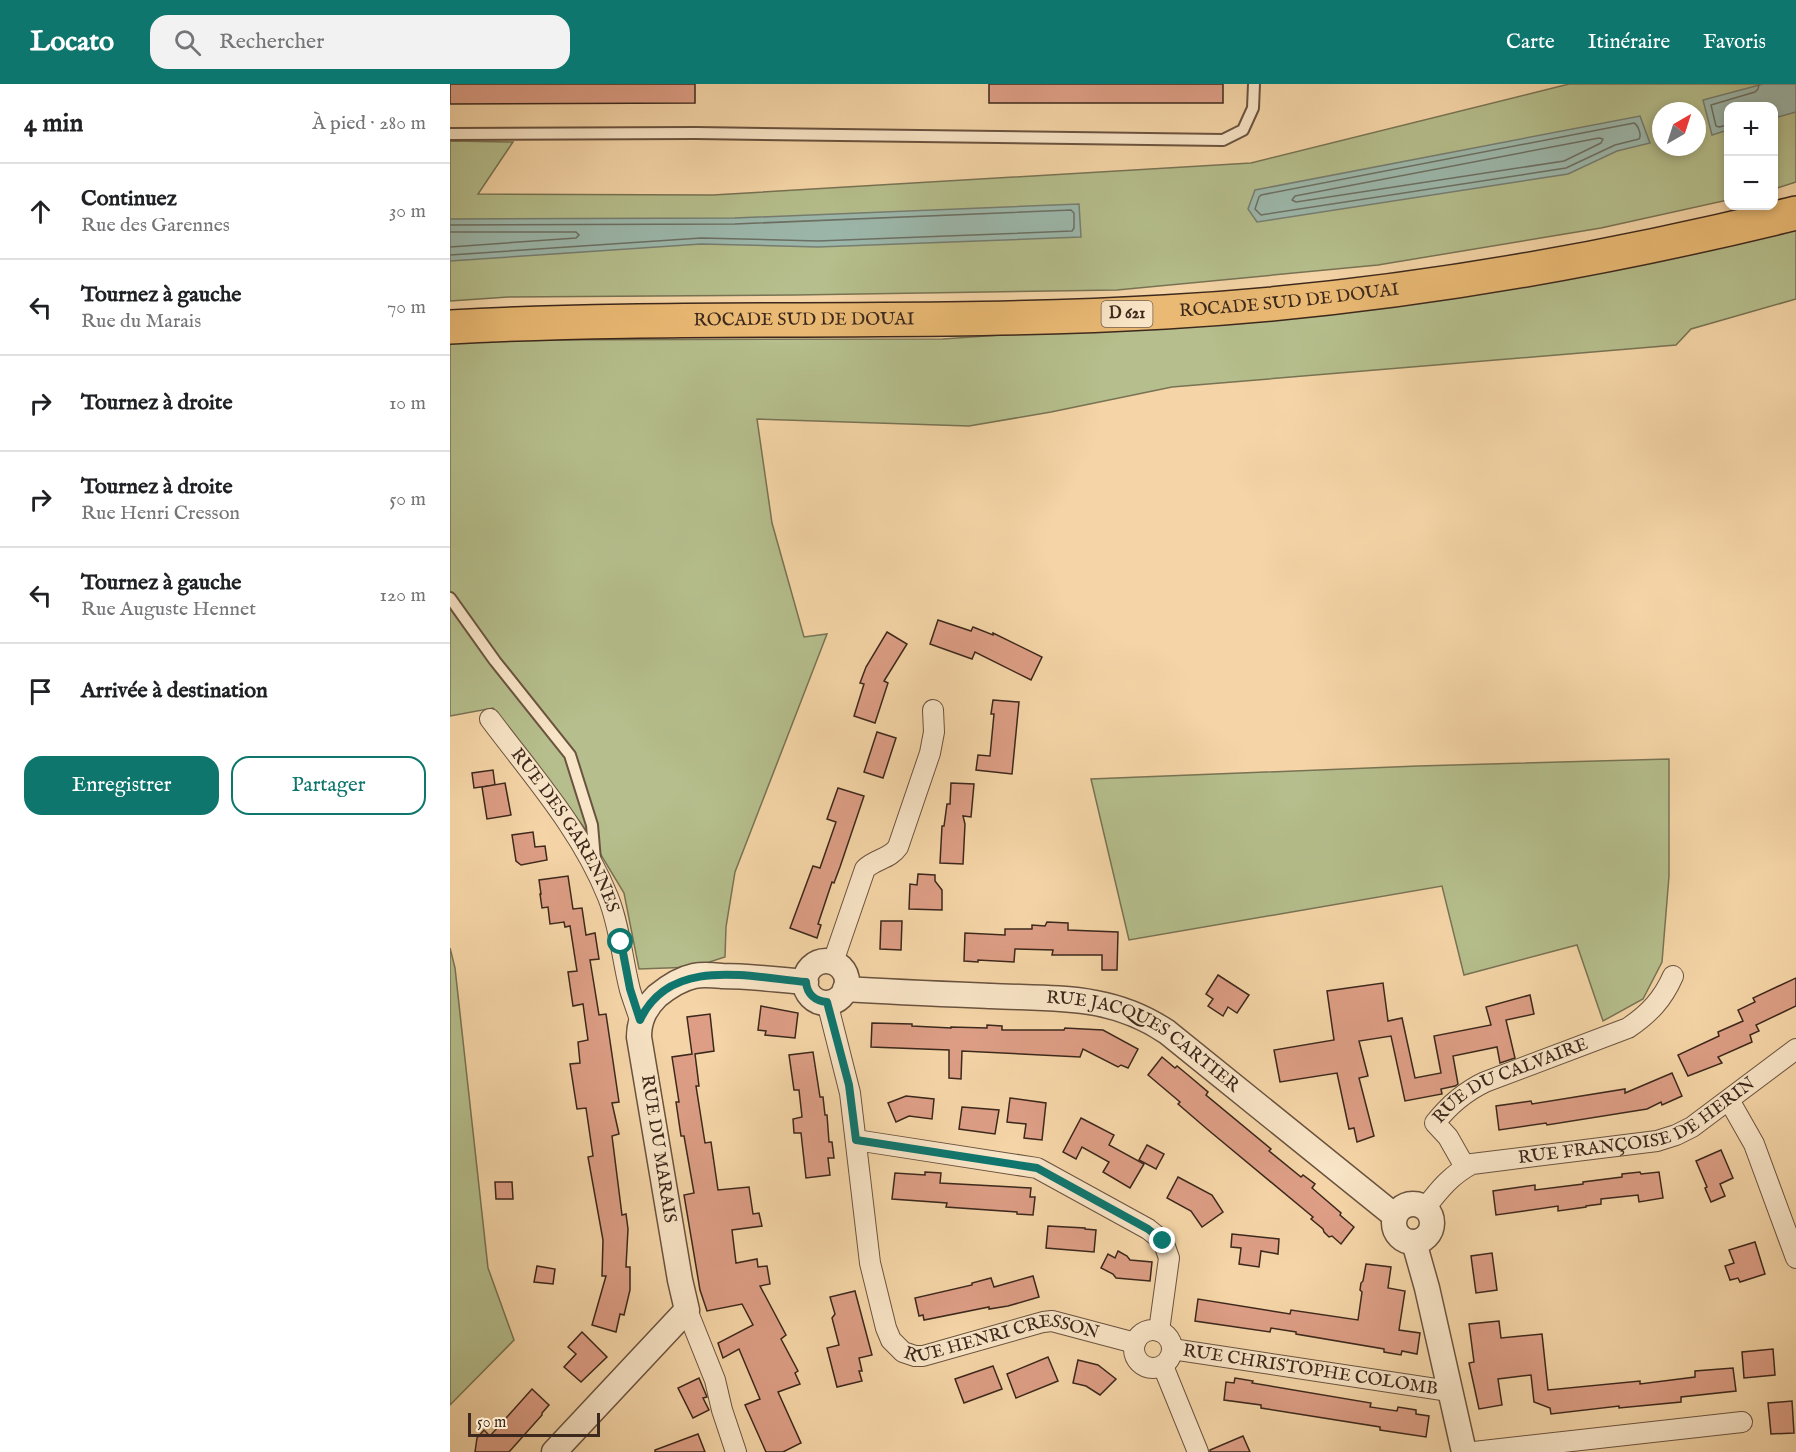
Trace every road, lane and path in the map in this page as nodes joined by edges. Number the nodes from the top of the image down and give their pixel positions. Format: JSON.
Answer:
{"nodes":[{"id":1,"x":1254,"y":84,"type":"edge"},
{"id":2,"x":450,"y":134,"type":"edge"},
{"id":3,"x":1796,"y":194,"type":"edge"},
{"id":4,"x":1778,"y":199,"type":"edge"},
{"id":5,"x":1731,"y":210,"type":"edge"},
{"id":6,"x":1796,"y":213,"type":"edge"},
{"id":7,"x":450,"y":313,"type":"edge"},
{"id":8,"x":450,"y":327,"type":"edge"},
{"id":9,"x":450,"y":598,"type":"edge"},
{"id":10,"x":933,"y":710,"type":"dead end"},
{"id":11,"x":490,"y":719,"type":"dead end"},
{"id":12,"x":596,"y":871,"type":"junction"},
{"id":13,"x":833,"y":962,"type":"junction"},
{"id":14,"x":1673,"y":976,"type":"dead end"},
{"id":15,"x":806,"y":982,"type":"junction"},
{"id":16,"x":836,"y":996,"type":"junction"},
{"id":17,"x":640,"y":1020,"type":"junction"},
{"id":18,"x":1796,"y":1049,"type":"edge"},
{"id":19,"x":1729,"y":1100,"type":"junction"},
{"id":20,"x":856,"y":1140,"type":"junction"},
{"id":21,"x":1465,"y":1167,"type":"junction"},
{"id":22,"x":1426,"y":1207,"type":"junction"},
{"id":23,"x":1395,"y":1216,"type":"junction"},
{"id":24,"x":1414,"y":1242,"type":"junction"},
{"id":25,"x":1796,"y":1258,"type":"edge"},
{"id":26,"x":687,"y":1310,"type":"junction"},
{"id":27,"x":1159,"y":1331,"type":"junction"},
{"id":28,"x":1135,"y":1343,"type":"junction"},
{"id":29,"x":1168,"y":1357,"type":"junction"},
{"id":30,"x":1449,"y":1391,"type":"junction"},
{"id":31,"x":1742,"y":1422,"type":"dead end"},
{"id":32,"x":554,"y":1452,"type":"edge"},
{"id":33,"x":736,"y":1452,"type":"edge"},
{"id":34,"x":1198,"y":1452,"type":"edge"},
{"id":35,"x":1464,"y":1452,"type":"edge"},
{"id":36,"x":1474,"y":1452,"type":"edge"}],
"edges":[{"from":1,"to":2,"type":"lane"},
{"from":3,"to":4,"type":"highway"},
{"from":5,"to":7,"type":"highway","name":"ROCADE SUD DE DOUAI","number":"D 621"},
{"from":6,"to":8,"type":"highway","name":"ROCADE SUD DE DOUAI","number":"D 621"},
{"from":9,"to":12,"type":"lane"},
{"from":10,"to":13,"type":"street"},
{"from":11,"to":12,"type":"street","name":"RUE DES GARENNES"},
{"from":12,"to":17,"type":"street","name":"RUE DES GARENNES"},
{"from":13,"to":15,"type":"street"},
{"from":13,"to":16,"type":"street"},
{"from":14,"to":21,"type":"street","name":"RUE DU CALVAIRE"},
{"from":15,"to":16,"type":"street"},
{"from":15,"to":17,"type":"street"},
{"from":16,"to":20,"type":"street","name":"RUE HENRI CRESSON"},
{"from":16,"to":23,"type":"street","name":"RUE JACQUES CARTIER"},
{"from":17,"to":26,"type":"street","name":"RUE DU MARAIS"},
{"from":18,"to":19,"type":"street","name":"RUE FRANÇOISE DE HERIN"},
{"from":19,"to":21,"type":"street","name":"RUE FRANÇOISE DE HERIN"},
{"from":19,"to":25,"type":"street"},
{"from":20,"to":27,"type":"street"},
{"from":20,"to":28,"type":"street","name":"RUE HENRI CRESSON"},
{"from":21,"to":22,"type":"street"},
{"from":22,"to":23,"type":"street"},
{"from":22,"to":24,"type":"street"},
{"from":23,"to":24,"type":"street"},
{"from":24,"to":30,"type":"street"},
{"from":26,"to":32,"type":"street"},
{"from":26,"to":33,"type":"street","name":"RUE DU MARAIS"},
{"from":27,"to":28,"type":"street"},
{"from":27,"to":29,"type":"street"},
{"from":28,"to":29,"type":"street"},
{"from":29,"to":30,"type":"street","name":"RUE CHRISTOPHE COLOMB"},
{"from":29,"to":34,"type":"street"},
{"from":30,"to":35,"type":"street"},
{"from":31,"to":36,"type":"street"}]}
